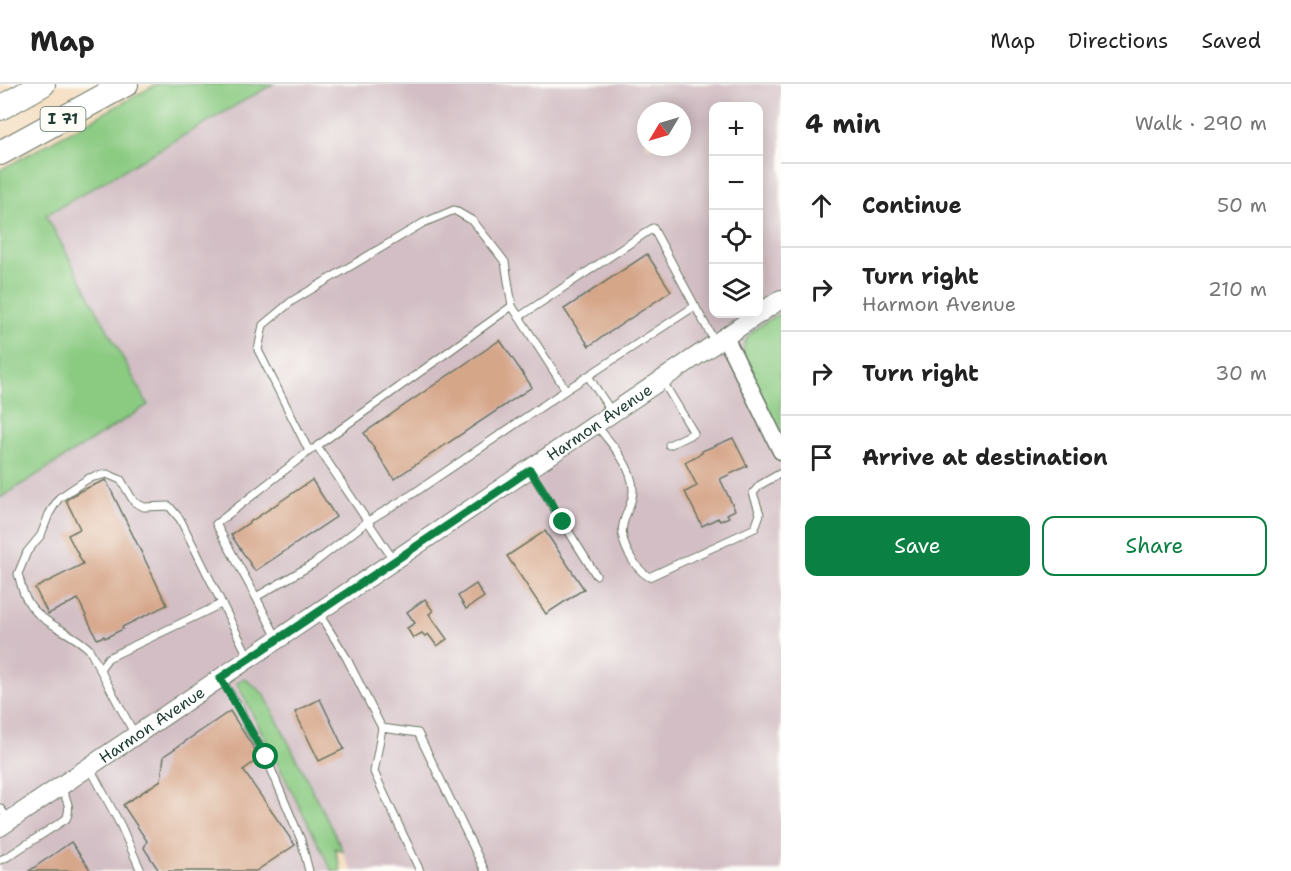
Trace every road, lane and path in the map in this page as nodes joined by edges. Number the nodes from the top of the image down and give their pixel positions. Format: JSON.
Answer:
{"nodes":[{"id":1,"x":43,"y":84,"type":"edge"},
{"id":2,"x":126,"y":84,"type":"edge"},
{"id":3,"x":0,"y":108,"type":"edge"},
{"id":4,"x":0,"y":153,"type":"edge"},
{"id":5,"x":781,"y":299,"type":"edge"},
{"id":6,"x":512,"y":306,"type":"junction"},
{"id":7,"x":695,"y":306,"type":"junction"},
{"id":8,"x":519,"y":317,"type":"junction"},
{"id":9,"x":720,"y":340,"type":"junction"},
{"id":10,"x":588,"y":376,"type":"junction"},
{"id":11,"x":662,"y":380,"type":"junction"},
{"id":12,"x":566,"y":390,"type":"junction"},
{"id":13,"x":612,"y":414,"type":"junction"},
{"id":14,"x":596,"y":425,"type":"junction"},
{"id":15,"x":669,"y":445,"type":"dead end"},
{"id":16,"x":317,"y":446,"type":"junction"},
{"id":17,"x":781,"y":451,"type":"edge"},
{"id":18,"x":309,"y":452,"type":"junction"},
{"id":19,"x":530,"y":470,"type":"junction"},
{"id":20,"x":781,"y":473,"type":"edge"},
{"id":21,"x":368,"y":521,"type":"junction"},
{"id":22,"x":394,"y":561,"type":"junction"},
{"id":23,"x":596,"y":575,"type":"dead end"},
{"id":24,"x":256,"y":597,"type":"junction"},
{"id":25,"x":221,"y":604,"type":"junction"},
{"id":26,"x":318,"y":612,"type":"junction"},
{"id":27,"x":278,"y":639,"type":"junction"},
{"id":28,"x":249,"y":658,"type":"junction"},
{"id":29,"x":100,"y":669,"type":"junction"},
{"id":30,"x":220,"y":678,"type":"junction"},
{"id":31,"x":382,"y":728,"type":"junction"},
{"id":32,"x":135,"y":735,"type":"junction"},
{"id":33,"x":89,"y":766,"type":"junction"},
{"id":34,"x":60,"y":786,"type":"junction"},
{"id":35,"x":3,"y":818,"type":"edge"},
{"id":36,"x":0,"y":860,"type":"edge"},
{"id":37,"x":141,"y":871,"type":"edge"},
{"id":38,"x":309,"y":871,"type":"edge"},
{"id":39,"x":420,"y":871,"type":"edge"},
{"id":40,"x":485,"y":871,"type":"edge"}],
"edges":[{"from":1,"to":3,"type":"highway","number":"I 71"},
{"from":2,"to":4,"type":"highway","number":"I 71"},
{"from":5,"to":9,"type":"main road","name":"Harmon Avenue"},
{"from":6,"to":8,"type":"lane"},
{"from":6,"to":16,"type":"lane"},
{"from":6,"to":18,"type":"lane"},
{"from":7,"to":8,"type":"lane"},
{"from":7,"to":9,"type":"lane"},
{"from":7,"to":10,"type":"lane"},
{"from":8,"to":12,"type":"lane"},
{"from":9,"to":11,"type":"main road","name":"Harmon Avenue"},
{"from":9,"to":17,"type":"street"},
{"from":10,"to":12,"type":"lane"},
{"from":10,"to":13,"type":"lane"},
{"from":11,"to":13,"type":"main road","name":"Harmon Avenue"},
{"from":11,"to":15,"type":"lane"},
{"from":12,"to":21,"type":"lane"},
{"from":13,"to":14,"type":"main road","name":"Harmon Avenue"},
{"from":14,"to":19,"type":"main road","name":"Harmon Avenue"},
{"from":14,"to":20,"type":"lane"},
{"from":16,"to":18,"type":"lane"},
{"from":16,"to":21,"type":"lane"},
{"from":18,"to":24,"type":"lane"},
{"from":19,"to":22,"type":"main road","name":"Harmon Avenue"},
{"from":19,"to":23,"type":"lane"},
{"from":21,"to":22,"type":"lane"},
{"from":21,"to":24,"type":"lane"},
{"from":22,"to":26,"type":"main road","name":"Harmon Avenue"},
{"from":24,"to":27,"type":"lane"},
{"from":25,"to":28,"type":"lane"},
{"from":25,"to":29,"type":"lane"},
{"from":25,"to":29,"type":"lane"},
{"from":26,"to":27,"type":"main road","name":"Harmon Avenue"},
{"from":26,"to":31,"type":"lane"},
{"from":27,"to":28,"type":"main road","name":"Harmon Avenue"},
{"from":28,"to":30,"type":"main road","name":"Harmon Avenue"},
{"from":29,"to":32,"type":"lane"},
{"from":30,"to":32,"type":"main road","name":"Harmon Avenue"},
{"from":30,"to":38,"type":"lane"},
{"from":31,"to":39,"type":"lane"},
{"from":31,"to":40,"type":"lane"},
{"from":32,"to":33,"type":"main road","name":"Harmon Avenue"},
{"from":33,"to":34,"type":"main road","name":"Harmon Avenue"},
{"from":33,"to":37,"type":"lane"},
{"from":34,"to":35,"type":"main road","name":"Harmon Avenue"},
{"from":34,"to":36,"type":"lane"}]}
